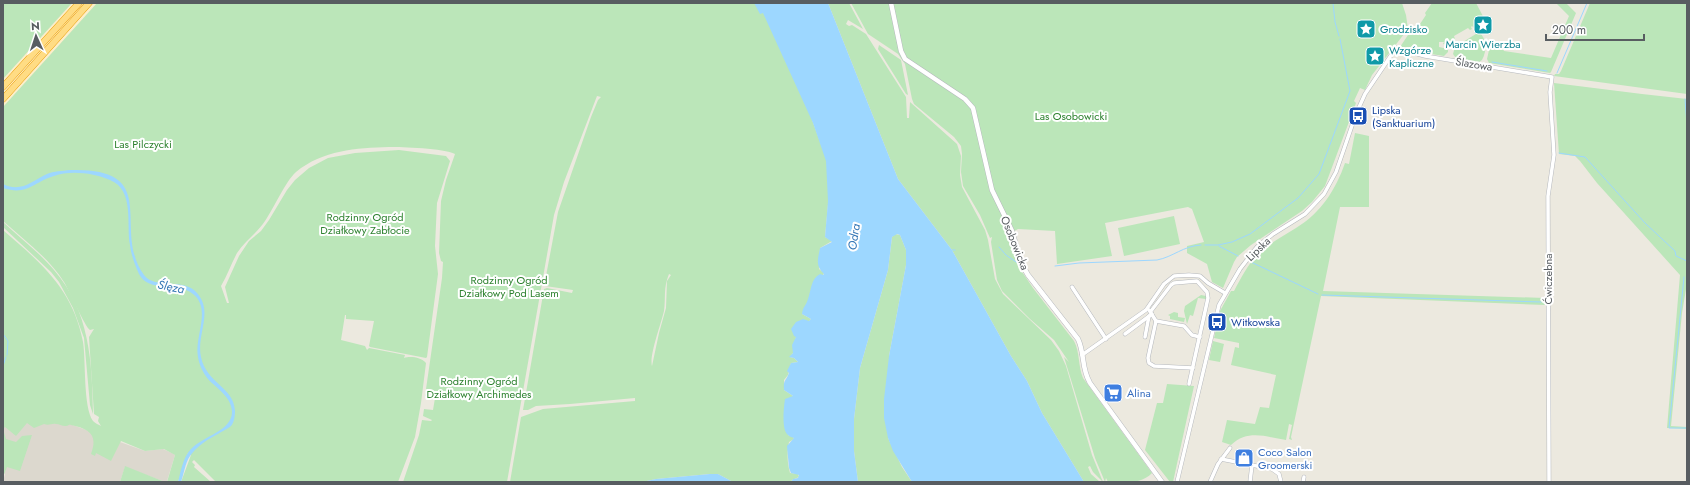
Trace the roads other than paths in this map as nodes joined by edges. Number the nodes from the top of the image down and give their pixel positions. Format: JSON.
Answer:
{"nodes":[{"id":1,"x":79,"y":3,"type":"edge"},
{"id":2,"x":89,"y":3,"type":"edge"},
{"id":3,"x":891,"y":3,"type":"edge"},
{"id":4,"x":1396,"y":48,"type":"joint"},
{"id":5,"x":1552,"y":77,"type":"joint"},
{"id":6,"x":3,"y":87,"type":"edge"},
{"id":7,"x":3,"y":99,"type":"edge"},
{"id":8,"x":1072,"y":287,"type":"dead end"},
{"id":9,"x":1225,"y":293,"type":"junction"},
{"id":10,"x":1150,"y":312,"type":"junction"},
{"id":11,"x":1156,"y":321,"type":"junction"},
{"id":12,"x":1125,"y":334,"type":"dead end"},
{"id":13,"x":1145,"y":337,"type":"dead end"},
{"id":14,"x":1200,"y":337,"type":"junction"},
{"id":15,"x":1106,"y":339,"type":"junction"},
{"id":16,"x":1082,"y":355,"type":"junction"},
{"id":17,"x":1193,"y":368,"type":"junction"},
{"id":18,"x":1189,"y":384,"type":"dead end"},
{"id":19,"x":1230,"y":448,"type":"dead end"},
{"id":20,"x":1221,"y":459,"type":"junction"},
{"id":21,"x":1252,"y":465,"type":"junction"},
{"id":22,"x":1304,"y":477,"type":"dead end"},
{"id":23,"x":1162,"y":482,"type":"edge"},
{"id":24,"x":1177,"y":482,"type":"edge"},
{"id":25,"x":1210,"y":482,"type":"edge"},
{"id":26,"x":1250,"y":482,"type":"edge"},
{"id":27,"x":1281,"y":482,"type":"edge"},
{"id":28,"x":1303,"y":482,"type":"edge"},
{"id":29,"x":1549,"y":482,"type":"edge"}],
"edges":[{"from":1,"to":6,"type":"highway"},
{"from":2,"to":7,"type":"highway"},
{"from":3,"to":16,"type":"street","name":"Osobowicka"},
{"from":4,"to":5,"type":"street","name":"Ślazowa"},
{"from":4,"to":9,"type":"street","name":"Lipska"},
{"from":5,"to":29,"type":"street","name":"Ćwiczebna"},
{"from":8,"to":15,"type":"street"},
{"from":9,"to":10,"type":"street"},
{"from":9,"to":24,"type":"street","name":"Lipska"},
{"from":10,"to":11,"type":"street"},
{"from":10,"to":12,"type":"street"},
{"from":10,"to":13,"type":"street"},
{"from":10,"to":14,"type":"street"},
{"from":10,"to":15,"type":"street"},
{"from":11,"to":14,"type":"street"},
{"from":11,"to":17,"type":"street"},
{"from":14,"to":17,"type":"street"},
{"from":15,"to":16,"type":"street"},
{"from":16,"to":23,"type":"street","name":"Osobowicka"},
{"from":17,"to":18,"type":"street"},
{"from":19,"to":20,"type":"street"},
{"from":20,"to":21,"type":"street"},
{"from":20,"to":25,"type":"street"},
{"from":21,"to":26,"type":"street"},
{"from":21,"to":27,"type":"street"},
{"from":22,"to":28,"type":"street"}]}
